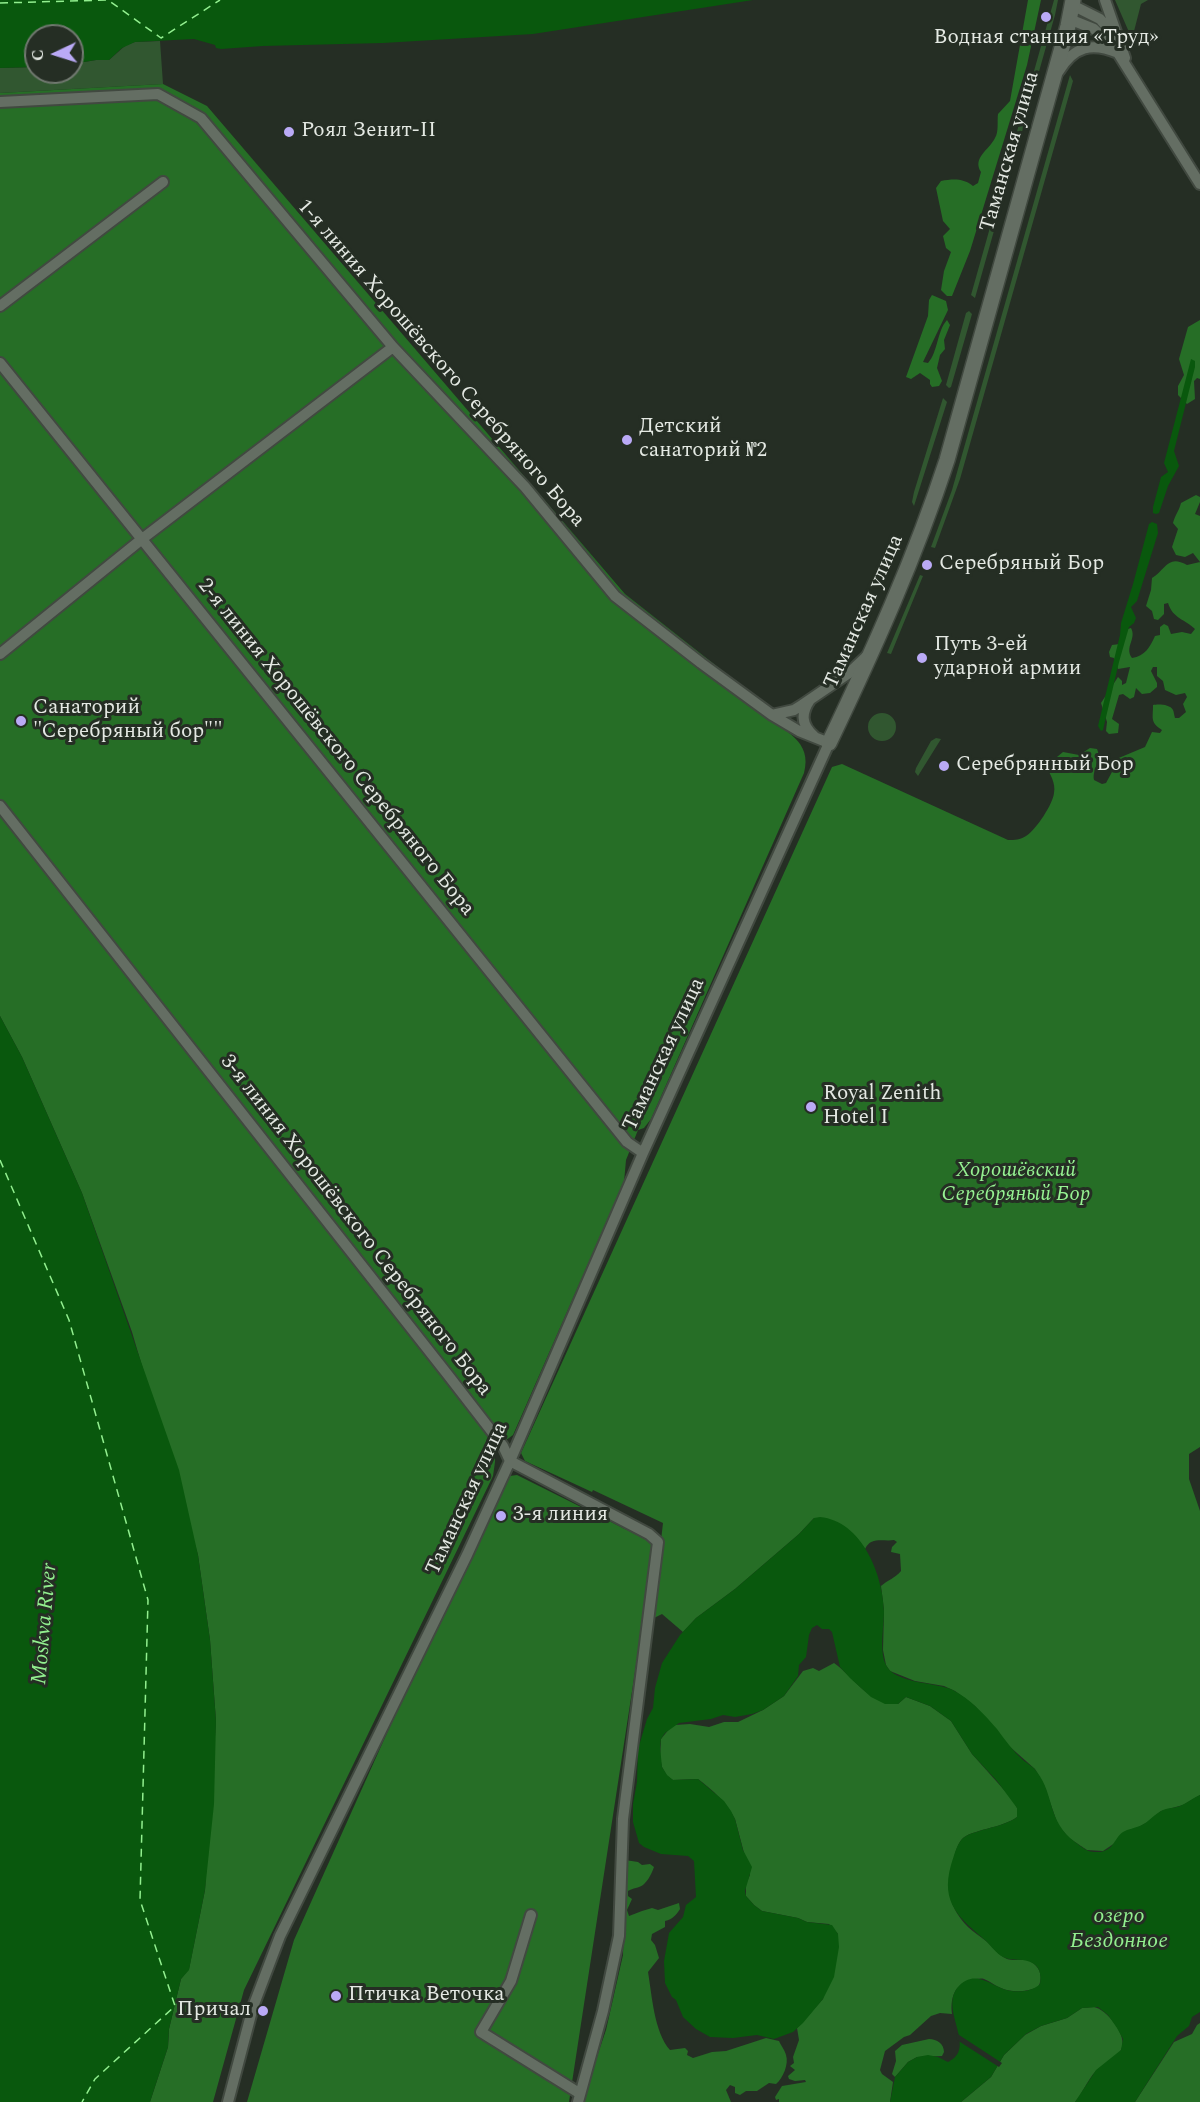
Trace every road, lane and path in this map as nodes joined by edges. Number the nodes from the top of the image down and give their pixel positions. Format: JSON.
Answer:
{"nodes":[{"id":1,"x":1106,"y":0,"type":"edge"},
{"id":2,"x":1072,"y":8,"type":"edge"},
{"id":3,"x":1120,"y":52,"type":"junction"},
{"id":4,"x":1053,"y":81,"type":"junction"},
{"id":5,"x":0,"y":102,"type":"edge"},
{"id":6,"x":163,"y":182,"type":"dead end"},
{"id":7,"x":1200,"y":184,"type":"edge"},
{"id":8,"x":0,"y":306,"type":"edge"},
{"id":9,"x":393,"y":347,"type":"junction"},
{"id":10,"x":0,"y":363,"type":"edge"},
{"id":11,"x":142,"y":538,"type":"junction"},
{"id":12,"x":0,"y":654,"type":"edge"},
{"id":13,"x":853,"y":679,"type":"junction"},
{"id":14,"x":810,"y":700,"type":"junction"},
{"id":15,"x":772,"y":715,"type":"junction"},
{"id":16,"x":822,"y":741,"type":"junction"},
{"id":17,"x":0,"y":806,"type":"edge"},
{"id":18,"x":643,"y":1153,"type":"junction"},
{"id":19,"x":510,"y":1461,"type":"junction"},
{"id":20,"x":531,"y":1915,"type":"dead end"},
{"id":21,"x":578,"y":2098,"type":"edge"},
{"id":22,"x":228,"y":2102,"type":"edge"}],
"edges":[{"from":1,"to":3,"type":"street"},
{"from":2,"to":3,"type":"street"},
{"from":2,"to":4,"type":"street","name":"Таманская улица"},
{"from":3,"to":4,"type":"street"},
{"from":3,"to":7,"type":"street"},
{"from":4,"to":13,"type":"street","name":"Таманская улица"},
{"from":5,"to":9,"type":"street","name":"1-я линия Хорошёвского Серебряного Бора"},
{"from":6,"to":8,"type":"street"},
{"from":9,"to":11,"type":"street"},
{"from":9,"to":15,"type":"street","name":"1-я линия Хорошёвского Серебряного Бора"},
{"from":10,"to":11,"type":"street","name":"2-я линия Хорошёвского Серебряного Бора"},
{"from":11,"to":12,"type":"street"},
{"from":11,"to":18,"type":"street","name":"2-я линия Хорошёвского Серебряного Бора"},
{"from":13,"to":14,"type":"street"},
{"from":13,"to":16,"type":"street","name":"Таманская улица"},
{"from":14,"to":15,"type":"street"},
{"from":14,"to":16,"type":"street"},
{"from":15,"to":16,"type":"street","name":"1-я линия Хорошёвского Серебряного Бора"},
{"from":16,"to":18,"type":"street","name":"Таманская улица"},
{"from":17,"to":19,"type":"street","name":"3-я линия Хорошёвского Серебряного Бора"},
{"from":18,"to":19,"type":"street","name":"Таманская улица"},
{"from":19,"to":21,"type":"street"},
{"from":19,"to":22,"type":"street","name":"Таманская улица"},
{"from":20,"to":21,"type":"street"}]}
